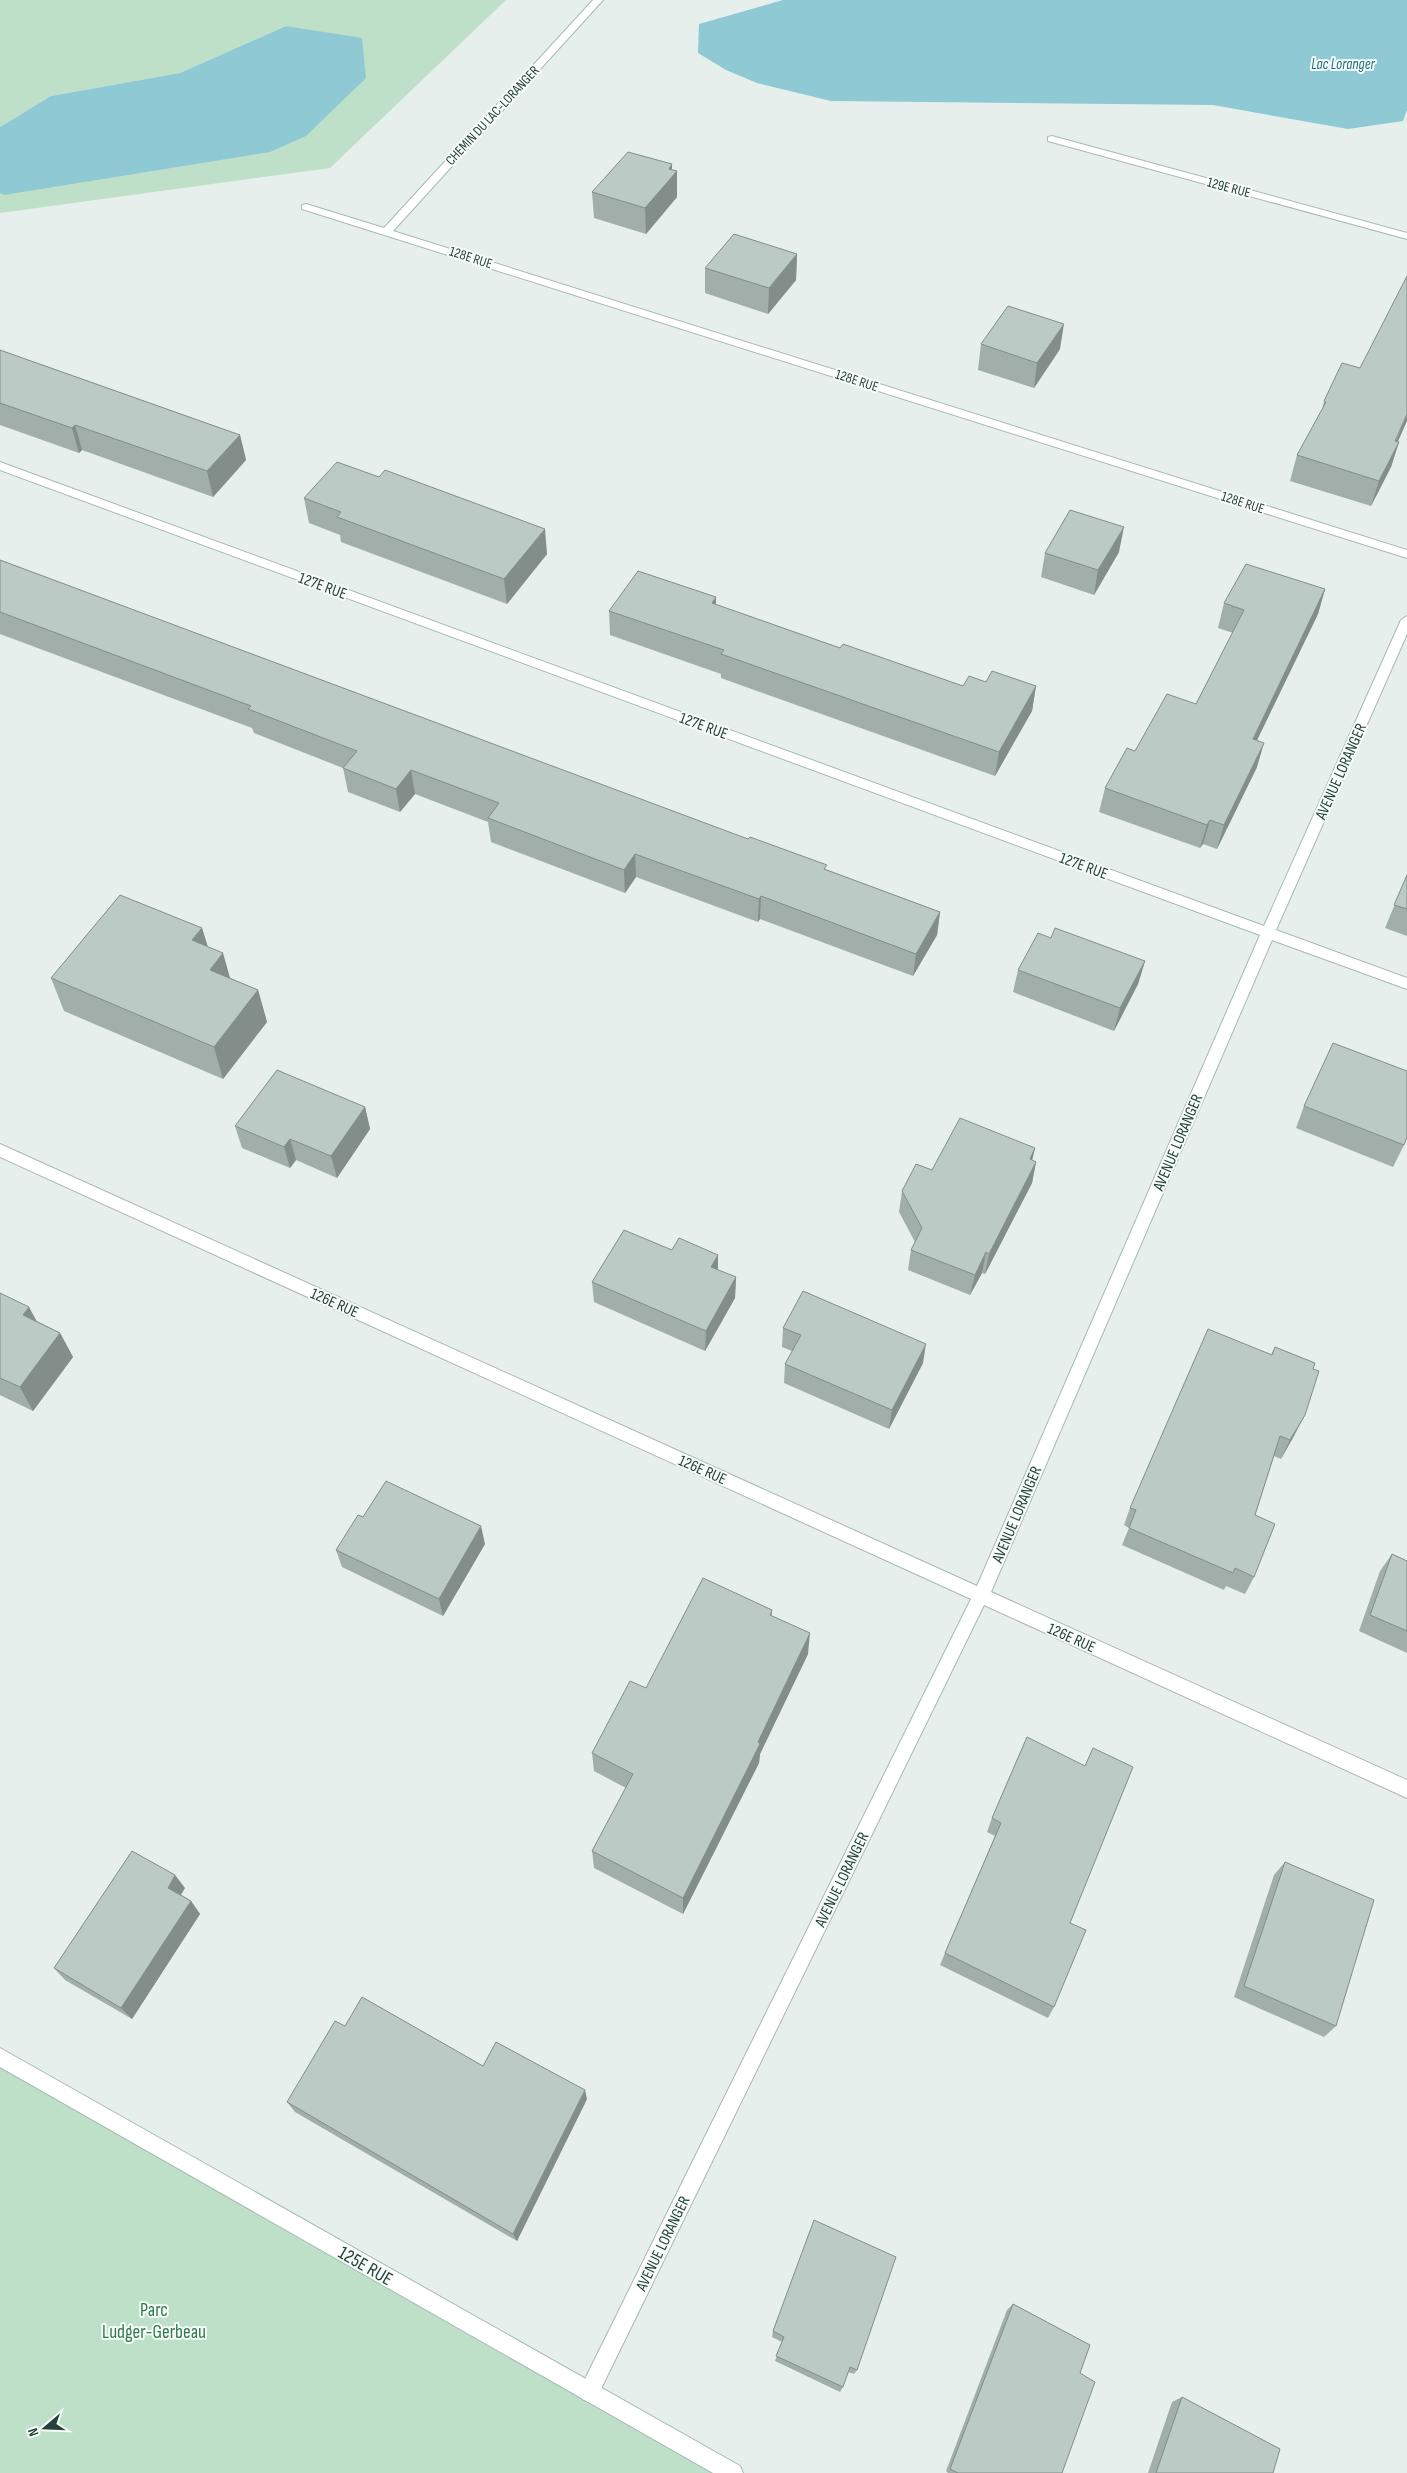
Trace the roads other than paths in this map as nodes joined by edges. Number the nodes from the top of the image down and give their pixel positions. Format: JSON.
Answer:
{"nodes":[{"id":1,"x":598,"y":0,"type":"edge"},
{"id":2,"x":1052,"y":138,"type":"dead end"},
{"id":3,"x":306,"y":207,"type":"dead end"},
{"id":4,"x":386,"y":231,"type":"junction"},
{"id":5,"x":1407,"y":236,"type":"edge"},
{"id":6,"x":0,"y":466,"type":"edge"},
{"id":7,"x":1407,"y":554,"type":"edge"},
{"id":8,"x":1407,"y":620,"type":"edge"},
{"id":9,"x":1268,"y":932,"type":"junction"},
{"id":10,"x":1407,"y":984,"type":"edge"},
{"id":11,"x":0,"y":1150,"type":"edge"},
{"id":12,"x":981,"y":1595,"type":"junction"},
{"id":13,"x":1407,"y":1789,"type":"edge"},
{"id":14,"x":0,"y":2057,"type":"edge"},
{"id":15,"x":589,"y":2392,"type":"junction"},
{"id":16,"x":733,"y":2473,"type":"edge"}],
"edges":[{"from":1,"to":4,"type":"street","name":"CHEMIN DU LAC-LORANGER"},
{"from":2,"to":5,"type":"street","name":"129E RUE"},
{"from":3,"to":4,"type":"street","name":"128E RUE"},
{"from":4,"to":7,"type":"street","name":"128E RUE"},
{"from":6,"to":9,"type":"street","name":"127E RUE"},
{"from":8,"to":9,"type":"street","name":"AVENUE LORANGER"},
{"from":9,"to":10,"type":"street","name":"127E RUE"},
{"from":9,"to":12,"type":"street","name":"AVENUE LORANGER"},
{"from":11,"to":12,"type":"street","name":"126E RUE"},
{"from":12,"to":13,"type":"street","name":"126E RUE"},
{"from":12,"to":15,"type":"street","name":"AVENUE LORANGER"},
{"from":14,"to":15,"type":"street","name":"125E RUE"},
{"from":15,"to":16,"type":"street","name":"125E RUE"}]}
